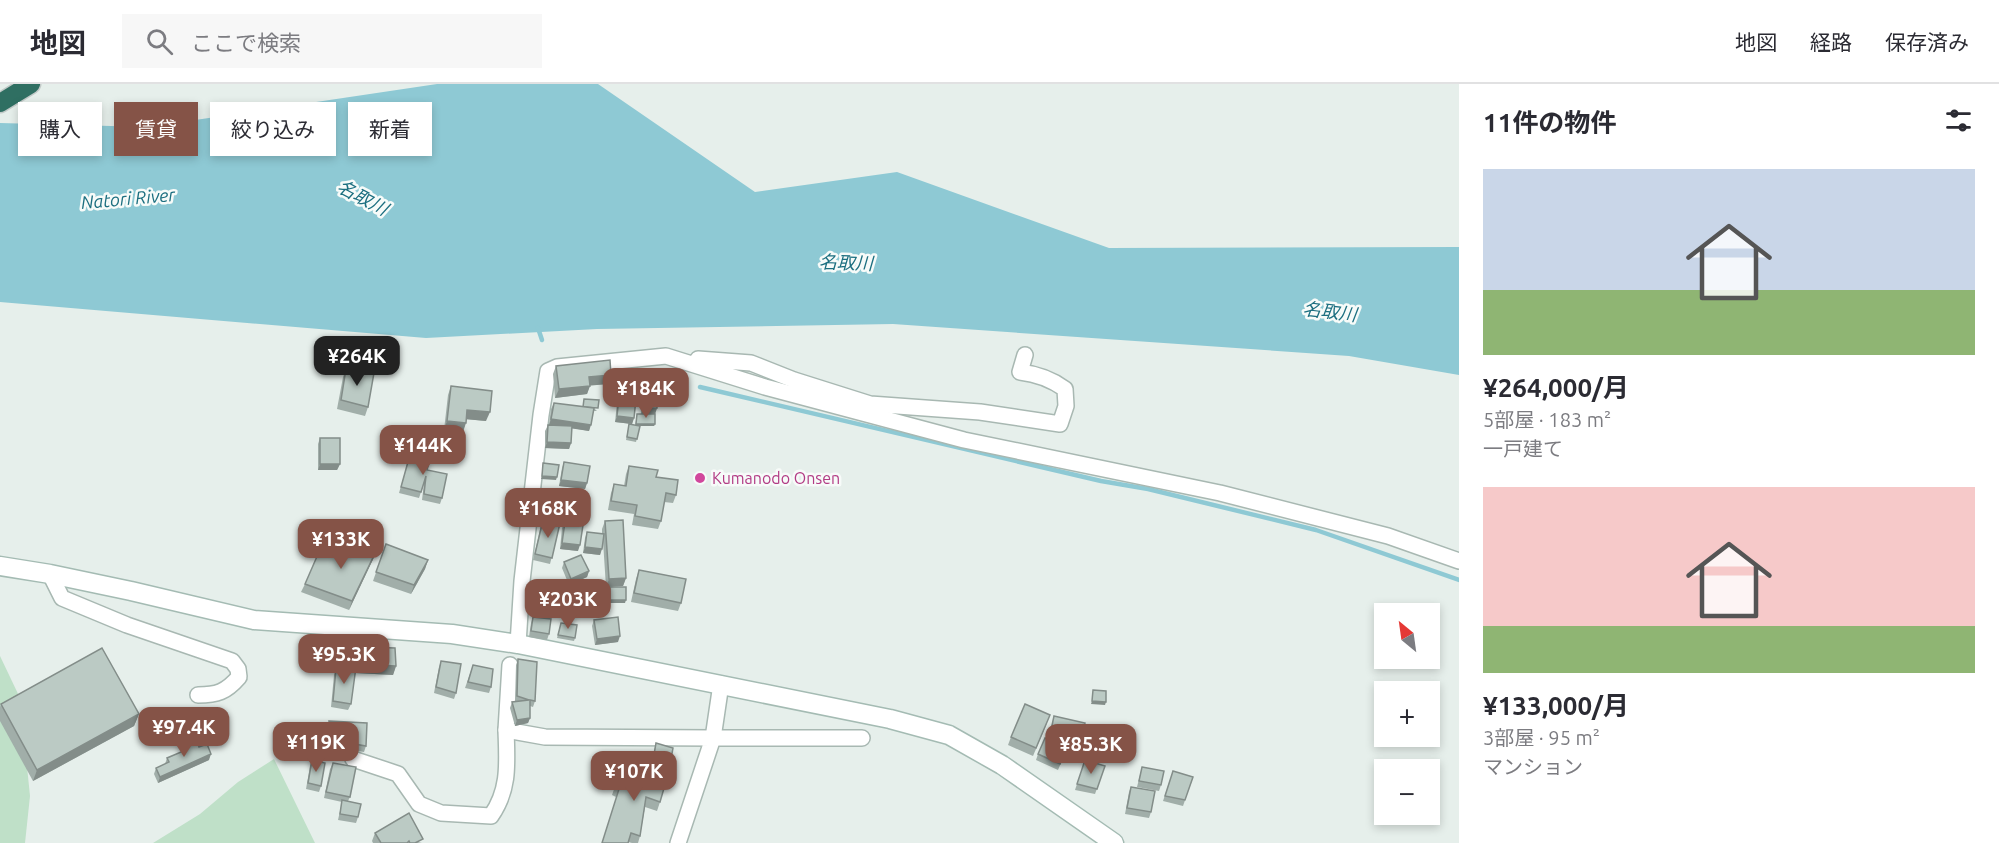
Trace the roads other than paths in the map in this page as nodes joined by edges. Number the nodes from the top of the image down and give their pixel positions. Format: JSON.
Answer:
{"nodes":[{"id":1,"x":31,"y":84,"type":"edge"},
{"id":2,"x":0,"y":104,"type":"edge"},
{"id":3,"x":1025,"y":355,"type":"dead end"},
{"id":4,"x":671,"y":358,"type":"junction"},
{"id":5,"x":1459,"y":561,"type":"edge"},
{"id":6,"x":0,"y":566,"type":"edge"},
{"id":7,"x":50,"y":574,"type":"junction"},
{"id":8,"x":518,"y":644,"type":"junction"},
{"id":9,"x":510,"y":665,"type":"dead end"},
{"id":10,"x":721,"y":684,"type":"junction"},
{"id":11,"x":198,"y":695,"type":"dead end"},
{"id":12,"x":506,"y":730,"type":"junction"},
{"id":13,"x":713,"y":738,"type":"junction"},
{"id":14,"x":862,"y":738,"type":"dead end"},
{"id":15,"x":353,"y":759,"type":"dead end"},
{"id":16,"x":678,"y":843,"type":"edge"},
{"id":17,"x":1114,"y":843,"type":"edge"}],
"edges":[{"from":1,"to":2,"type":"highway"},
{"from":3,"to":4,"type":"street"},
{"from":4,"to":5,"type":"street"},
{"from":4,"to":8,"type":"street"},
{"from":6,"to":7,"type":"street"},
{"from":7,"to":8,"type":"street"},
{"from":7,"to":11,"type":"street"},
{"from":8,"to":10,"type":"street"},
{"from":9,"to":12,"type":"street"},
{"from":10,"to":13,"type":"street"},
{"from":10,"to":17,"type":"street"},
{"from":12,"to":13,"type":"street"},
{"from":12,"to":15,"type":"street"},
{"from":13,"to":14,"type":"street"},
{"from":13,"to":16,"type":"street"}]}
